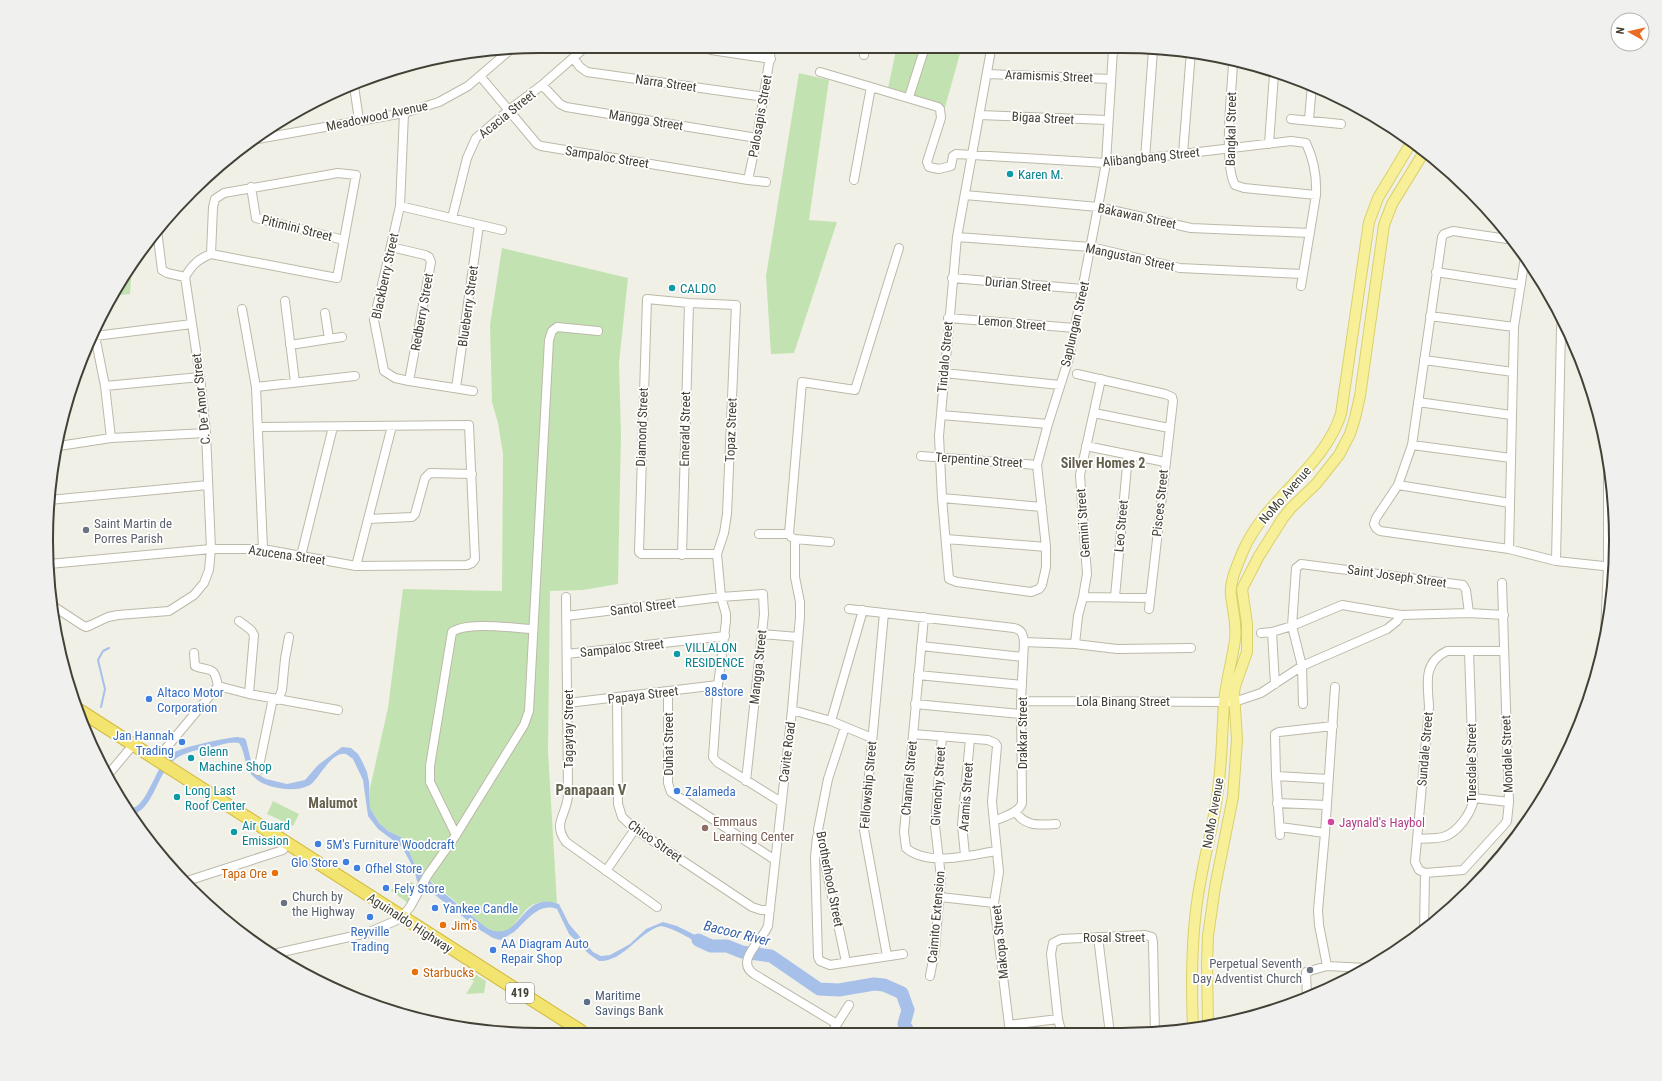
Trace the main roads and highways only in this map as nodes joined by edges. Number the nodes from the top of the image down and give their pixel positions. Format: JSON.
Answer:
{"nodes":[{"id":1,"x":1409,"y":147,"type":"edge"},
{"id":2,"x":1421,"y":157,"type":"edge"},
{"id":3,"x":1229,"y":702,"type":"junction"},
{"id":4,"x":85,"y":714,"type":"edge"},
{"id":5,"x":1208,"y":1020,"type":"edge"},
{"id":6,"x":1193,"y":1023,"type":"edge"},
{"id":7,"x":576,"y":1028,"type":"edge"}],
"edges":[{"from":1,"to":3,"type":"main road","name":"NoMo Avenue"},
{"from":2,"to":3,"type":"main road","name":"NoMo Avenue"},
{"from":3,"to":5,"type":"main road","name":"NoMo Avenue"},
{"from":3,"to":6,"type":"main road","name":"NoMo Avenue"},
{"from":4,"to":7,"type":"highway","name":"Aguinaldo Highway","number":"419"}]}
